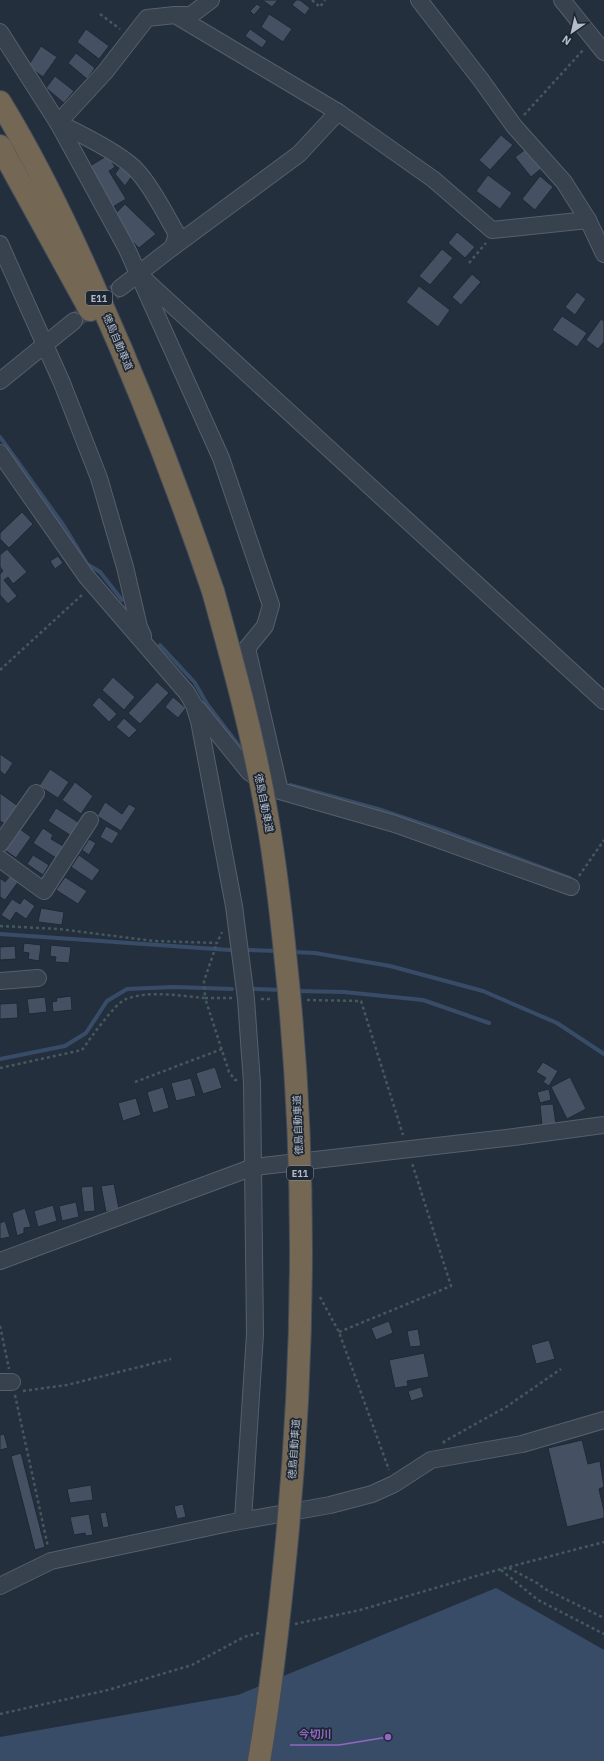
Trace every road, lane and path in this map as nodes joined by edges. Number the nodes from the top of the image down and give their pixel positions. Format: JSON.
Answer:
{"nodes":[{"id":1,"x":211,"y":0,"type":"edge"},
{"id":2,"x":312,"y":0,"type":"edge"},
{"id":3,"x":325,"y":0,"type":"edge"},
{"id":4,"x":419,"y":0,"type":"edge"},
{"id":5,"x":562,"y":0,"type":"edge"},
{"id":6,"x":100,"y":14,"type":"dead end"},
{"id":7,"x":175,"y":14,"type":"junction"},
{"id":8,"x":0,"y":32,"type":"edge"},
{"id":9,"x":132,"y":38,"type":"junction"},
{"id":10,"x":593,"y":40,"type":"junction"},
{"id":11,"x":604,"y":52,"type":"edge"},
{"id":12,"x":0,"y":102,"type":"edge"},
{"id":13,"x":338,"y":112,"type":"junction"},
{"id":14,"x":58,"y":123,"type":"junction"},
{"id":15,"x":514,"y":126,"type":"junction"},
{"id":16,"x":0,"y":146,"type":"edge"},
{"id":17,"x":588,"y":220,"type":"junction"},
{"id":18,"x":498,"y":229,"type":"junction"},
{"id":19,"x":0,"y":244,"type":"edge"},
{"id":20,"x":173,"y":247,"type":"junction"},
{"id":21,"x":604,"y":254,"type":"edge"},
{"id":22,"x":469,"y":263,"type":"dead end"},
{"id":23,"x":139,"y":275,"type":"junction"},
{"id":24,"x":120,"y":288,"type":"tunnel mouth"},
{"id":25,"x":74,"y":321,"type":"tunnel mouth"},
{"id":26,"x":45,"y":345,"type":"junction"},
{"id":27,"x":0,"y":381,"type":"edge"},
{"id":28,"x":0,"y":453,"type":"edge"},
{"id":29,"x":182,"y":500,"type":"junction"},
{"id":30,"x":93,"y":584,"type":"junction"},
{"id":31,"x":147,"y":645,"type":"junction"},
{"id":32,"x":0,"y":670,"type":"edge"},
{"id":33,"x":604,"y":701,"type":"edge"},
{"id":34,"x":194,"y":705,"type":"junction"},
{"id":35,"x":280,"y":791,"type":"junction"},
{"id":36,"x":36,"y":793,"type":"dead end"},
{"id":37,"x":90,"y":820,"type":"dead end"},
{"id":38,"x":2,"y":836,"type":"edge"},
{"id":39,"x":604,"y":840,"type":"edge"},
{"id":40,"x":0,"y":859,"type":"edge"},
{"id":41,"x":572,"y":887,"type":"joint"},
{"id":42,"x":0,"y":926,"type":"edge"},
{"id":43,"x":222,"y":931,"type":"dead end"},
{"id":44,"x":216,"y":944,"type":"junction"},
{"id":45,"x":38,"y":978,"type":"dead end"},
{"id":46,"x":0,"y":981,"type":"edge"},
{"id":47,"x":222,"y":1049,"type":"dead end"},
{"id":48,"x":0,"y":1068,"type":"edge"},
{"id":49,"x":134,"y":1082,"type":"dead end"},
{"id":50,"x":604,"y":1125,"type":"edge"},
{"id":51,"x":408,"y":1149,"type":"junction"},
{"id":52,"x":254,"y":1168,"type":"junction"},
{"id":53,"x":0,"y":1261,"type":"edge"},
{"id":54,"x":320,"y":1297,"type":"dead end"},
{"id":55,"x":0,"y":1326,"type":"edge"},
{"id":56,"x":339,"y":1332,"type":"junction"},
{"id":57,"x":171,"y":1359,"type":"dead end"},
{"id":58,"x":561,"y":1369,"type":"dead end"},
{"id":59,"x":9,"y":1386,"type":"edge"},
{"id":60,"x":604,"y":1420,"type":"edge"},
{"id":61,"x":431,"y":1460,"type":"junction"},
{"id":62,"x":394,"y":1484,"type":"junction"},
{"id":63,"x":243,"y":1520,"type":"junction"},
{"id":64,"x":604,"y":1542,"type":"edge"},
{"id":65,"x":51,"y":1561,"type":"junction"},
{"id":66,"x":509,"y":1567,"type":"junction"},
{"id":67,"x":500,"y":1569,"type":"junction"},
{"id":68,"x":1,"y":1582,"type":"edge"},
{"id":69,"x":604,"y":1618,"type":"edge"},
{"id":70,"x":290,"y":1625,"type":"dead end"},
{"id":71,"x":267,"y":1631,"type":"dead end"},
{"id":72,"x":604,"y":1634,"type":"edge"},
{"id":73,"x":0,"y":1714,"type":"edge"},
{"id":74,"x":259,"y":1761,"type":"edge"}],
"edges":[{"from":1,"to":7,"type":"street"},
{"from":2,"to":3,"type":"path"},
{"from":4,"to":15,"type":"street"},
{"from":5,"to":10,"type":"street"},
{"from":6,"to":9,"type":"path"},
{"from":7,"to":9,"type":"street"},
{"from":7,"to":13,"type":"street"},
{"from":8,"to":14,"type":"street"},
{"from":9,"to":14,"type":"street"},
{"from":10,"to":11,"type":"street"},
{"from":10,"to":15,"type":"path"},
{"from":12,"to":29,"type":"highway","name":"徳島自動車道","number":"E11"},
{"from":13,"to":18,"type":"street"},
{"from":13,"to":20,"type":"street"},
{"from":14,"to":20,"type":"street"},
{"from":14,"to":23,"type":"street"},
{"from":15,"to":17,"type":"street"},
{"from":16,"to":29,"type":"highway","name":"徳島自動車道","number":"E11"},
{"from":17,"to":18,"type":"street"},
{"from":17,"to":21,"type":"street"},
{"from":18,"to":22,"type":"path"},
{"from":19,"to":26,"type":"street"},
{"from":20,"to":23,"type":"street"},
{"from":23,"to":24,"type":"street"},
{"from":23,"to":33,"type":"street"},
{"from":23,"to":35,"type":"street"},
{"from":25,"to":26,"type":"street"},
{"from":26,"to":27,"type":"street"},
{"from":26,"to":31,"type":"street"},
{"from":28,"to":30,"type":"street"},
{"from":29,"to":74,"type":"highway","name":"徳島自動車道","number":"E11","bridge":true},
{"from":30,"to":31,"type":"street"},
{"from":30,"to":32,"type":"path"},
{"from":31,"to":34,"type":"street"},
{"from":34,"to":35,"type":"street"},
{"from":34,"to":52,"type":"street"},
{"from":35,"to":41,"type":"street"},
{"from":36,"to":38,"type":"street"},
{"from":37,"to":40,"type":"street"},
{"from":39,"to":41,"type":"path"},
{"from":42,"to":44,"type":"path"},
{"from":43,"to":44,"type":"path"},
{"from":44,"to":48,"type":"path"},
{"from":45,"to":46,"type":"street"},
{"from":47,"to":49,"type":"path"},
{"from":50,"to":51,"type":"street"},
{"from":51,"to":52,"type":"street"},
{"from":51,"to":56,"type":"path"},
{"from":52,"to":53,"type":"street"},
{"from":52,"to":63,"type":"street"},
{"from":54,"to":56,"type":"path"},
{"from":55,"to":59,"type":"path"},
{"from":56,"to":62,"type":"path"},
{"from":57,"to":59,"type":"path"},
{"from":58,"to":61,"type":"path"},
{"from":59,"to":65,"type":"path"},
{"from":60,"to":61,"type":"street"},
{"from":61,"to":62,"type":"street"},
{"from":62,"to":63,"type":"street"},
{"from":63,"to":65,"type":"street"},
{"from":64,"to":66,"type":"path"},
{"from":65,"to":68,"type":"street"},
{"from":66,"to":67,"type":"path"},
{"from":66,"to":69,"type":"path"},
{"from":67,"to":70,"type":"path"},
{"from":67,"to":72,"type":"path"},
{"from":71,"to":73,"type":"path"}]}
